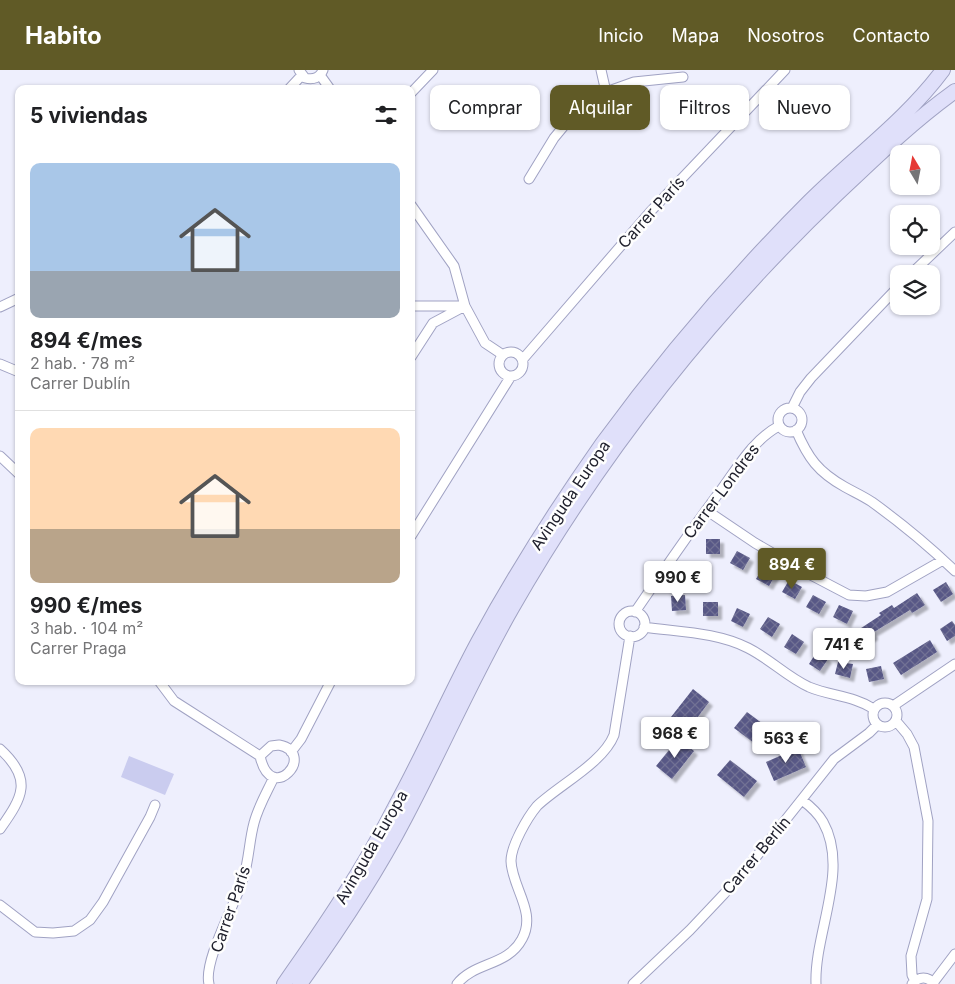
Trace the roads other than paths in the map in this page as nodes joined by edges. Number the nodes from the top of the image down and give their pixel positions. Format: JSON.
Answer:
{"nodes":[{"id":1,"x":433,"y":70,"type":"edge"},
{"id":2,"x":601,"y":70,"type":"edge"},
{"id":3,"x":785,"y":70,"type":"edge"},
{"id":4,"x":940,"y":71,"type":"edge"},
{"id":5,"x":300,"y":72,"type":"edge"},
{"id":6,"x":322,"y":73,"type":"edge"},
{"id":7,"x":683,"y":77,"type":"dead end"},
{"id":8,"x":292,"y":85,"type":"edge"},
{"id":9,"x":328,"y":85,"type":"edge"},
{"id":10,"x":604,"y":85,"type":"edge"},
{"id":11,"x":626,"y":85,"type":"edge"},
{"id":12,"x":415,"y":89,"type":"edge"},
{"id":13,"x":955,"y":91,"type":"edge"},
{"id":14,"x":561,"y":130,"type":"edge"},
{"id":15,"x":529,"y":179,"type":"dead end"},
{"id":16,"x":415,"y":211,"type":"edge"},
{"id":17,"x":955,"y":232,"type":"edge"},
{"id":18,"x":920,"y":265,"type":"edge"},
{"id":19,"x":890,"y":295,"type":"edge"},
{"id":20,"x":15,"y":300,"type":"edge"},
{"id":21,"x":415,"y":306,"type":"edge"},
{"id":22,"x":465,"y":306,"type":"junction"},
{"id":23,"x":0,"y":307,"type":"edge"},
{"id":24,"x":415,"y":351,"type":"edge"},
{"id":25,"x":503,"y":355,"type":"junction"},
{"id":26,"x":523,"y":359,"type":"junction"},
{"id":27,"x":0,"y":364,"type":"edge"},
{"id":28,"x":15,"y":370,"type":"edge"},
{"id":29,"x":511,"y":376,"type":"junction"},
{"id":30,"x":792,"y":408,"type":"junction"},
{"id":31,"x":779,"y":426,"type":"junction"},
{"id":32,"x":796,"y":430,"type":"junction"},
{"id":33,"x":0,"y":456,"type":"edge"},
{"id":34,"x":15,"y":470,"type":"edge"},
{"id":35,"x":706,"y":510,"type":"junction"},
{"id":36,"x":415,"y":530,"type":"edge"},
{"id":37,"x":943,"y":560,"type":"junction"},
{"id":38,"x":955,"y":571,"type":"edge"},
{"id":39,"x":635,"y":612,"type":"junction"},
{"id":40,"x":495,"y":626,"type":"junction"},
{"id":41,"x":644,"y":627,"type":"junction"},
{"id":42,"x":630,"y":636,"type":"junction"},
{"id":43,"x":955,"y":664,"type":"edge"},
{"id":44,"x":162,"y":685,"type":"edge"},
{"id":45,"x":329,"y":685,"type":"edge"},
{"id":46,"x":894,"y":706,"type":"junction"},
{"id":47,"x":874,"y":709,"type":"junction"},
{"id":48,"x":896,"y":721,"type":"junction"},
{"id":49,"x":877,"y":725,"type":"junction"},
{"id":50,"x":0,"y":749,"type":"edge"},
{"id":51,"x":291,"y":752,"type":"junction"},
{"id":52,"x":260,"y":756,"type":"junction"},
{"id":53,"x":274,"y":777,"type":"junction"},
{"id":54,"x":802,"y":800,"type":"junction"},
{"id":55,"x":155,"y":805,"type":"dead end"},
{"id":56,"x":0,"y":829,"type":"edge"},
{"id":57,"x":0,"y":905,"type":"edge"},
{"id":58,"x":955,"y":954,"type":"edge"},
{"id":59,"x":914,"y":982,"type":"edge"},
{"id":60,"x":934,"y":983,"type":"edge"},
{"id":61,"x":209,"y":984,"type":"edge"},
{"id":62,"x":284,"y":984,"type":"edge"},
{"id":63,"x":300,"y":984,"type":"edge"},
{"id":64,"x":457,"y":984,"type":"edge"},
{"id":65,"x":633,"y":984,"type":"edge"},
{"id":66,"x":816,"y":984,"type":"edge"}],
"edges":[{"from":1,"to":12,"type":"street"},
{"from":2,"to":10,"type":"street"},
{"from":3,"to":26,"type":"street","name":"Carrer París"},
{"from":4,"to":40,"type":"main road","name":"Avinguda Europa"},
{"from":5,"to":6,"type":"street"},
{"from":5,"to":8,"type":"street"},
{"from":6,"to":9,"type":"street"},
{"from":7,"to":11,"type":"street"},
{"from":13,"to":40,"type":"main road","name":"Avinguda Europa"},
{"from":14,"to":15,"type":"street"},
{"from":16,"to":22,"type":"street"},
{"from":17,"to":18,"type":"street"},
{"from":19,"to":30,"type":"street"},
{"from":20,"to":23,"type":"street"},
{"from":21,"to":22,"type":"street"},
{"from":22,"to":24,"type":"street"},
{"from":22,"to":25,"type":"street"},
{"from":25,"to":26,"type":"street"},
{"from":25,"to":29,"type":"street"},
{"from":26,"to":29,"type":"street"},
{"from":27,"to":28,"type":"street"},
{"from":29,"to":36,"type":"street"},
{"from":30,"to":31,"type":"street"},
{"from":30,"to":32,"type":"street"},
{"from":31,"to":32,"type":"street"},
{"from":31,"to":35,"type":"street","name":"Carrer Londres"},
{"from":32,"to":37,"type":"street"},
{"from":33,"to":34,"type":"street"},
{"from":35,"to":37,"type":"street"},
{"from":35,"to":39,"type":"street","name":"Carrer Londres"},
{"from":37,"to":38,"type":"street"},
{"from":39,"to":41,"type":"street"},
{"from":39,"to":42,"type":"street"},
{"from":40,"to":62,"type":"main road","name":"Avinguda Europa"},
{"from":40,"to":63,"type":"main road","name":"Avinguda Europa"},
{"from":41,"to":42,"type":"street"},
{"from":41,"to":47,"type":"street"},
{"from":42,"to":64,"type":"street"},
{"from":43,"to":46,"type":"street"},
{"from":44,"to":52,"type":"street"},
{"from":45,"to":51,"type":"street"},
{"from":46,"to":47,"type":"street"},
{"from":46,"to":48,"type":"street"},
{"from":47,"to":49,"type":"street"},
{"from":48,"to":49,"type":"street"},
{"from":48,"to":59,"type":"street"},
{"from":49,"to":54,"type":"street","name":"Carrer Berlín"},
{"from":50,"to":56,"type":"street"},
{"from":51,"to":52,"type":"street"},
{"from":51,"to":53,"type":"street"},
{"from":52,"to":53,"type":"street"},
{"from":53,"to":61,"type":"street","name":"Carrer París"},
{"from":54,"to":65,"type":"street","name":"Carrer Berlín"},
{"from":54,"to":66,"type":"street"},
{"from":55,"to":57,"type":"street"},
{"from":58,"to":60,"type":"street"},
{"from":59,"to":60,"type":"street"}]}
